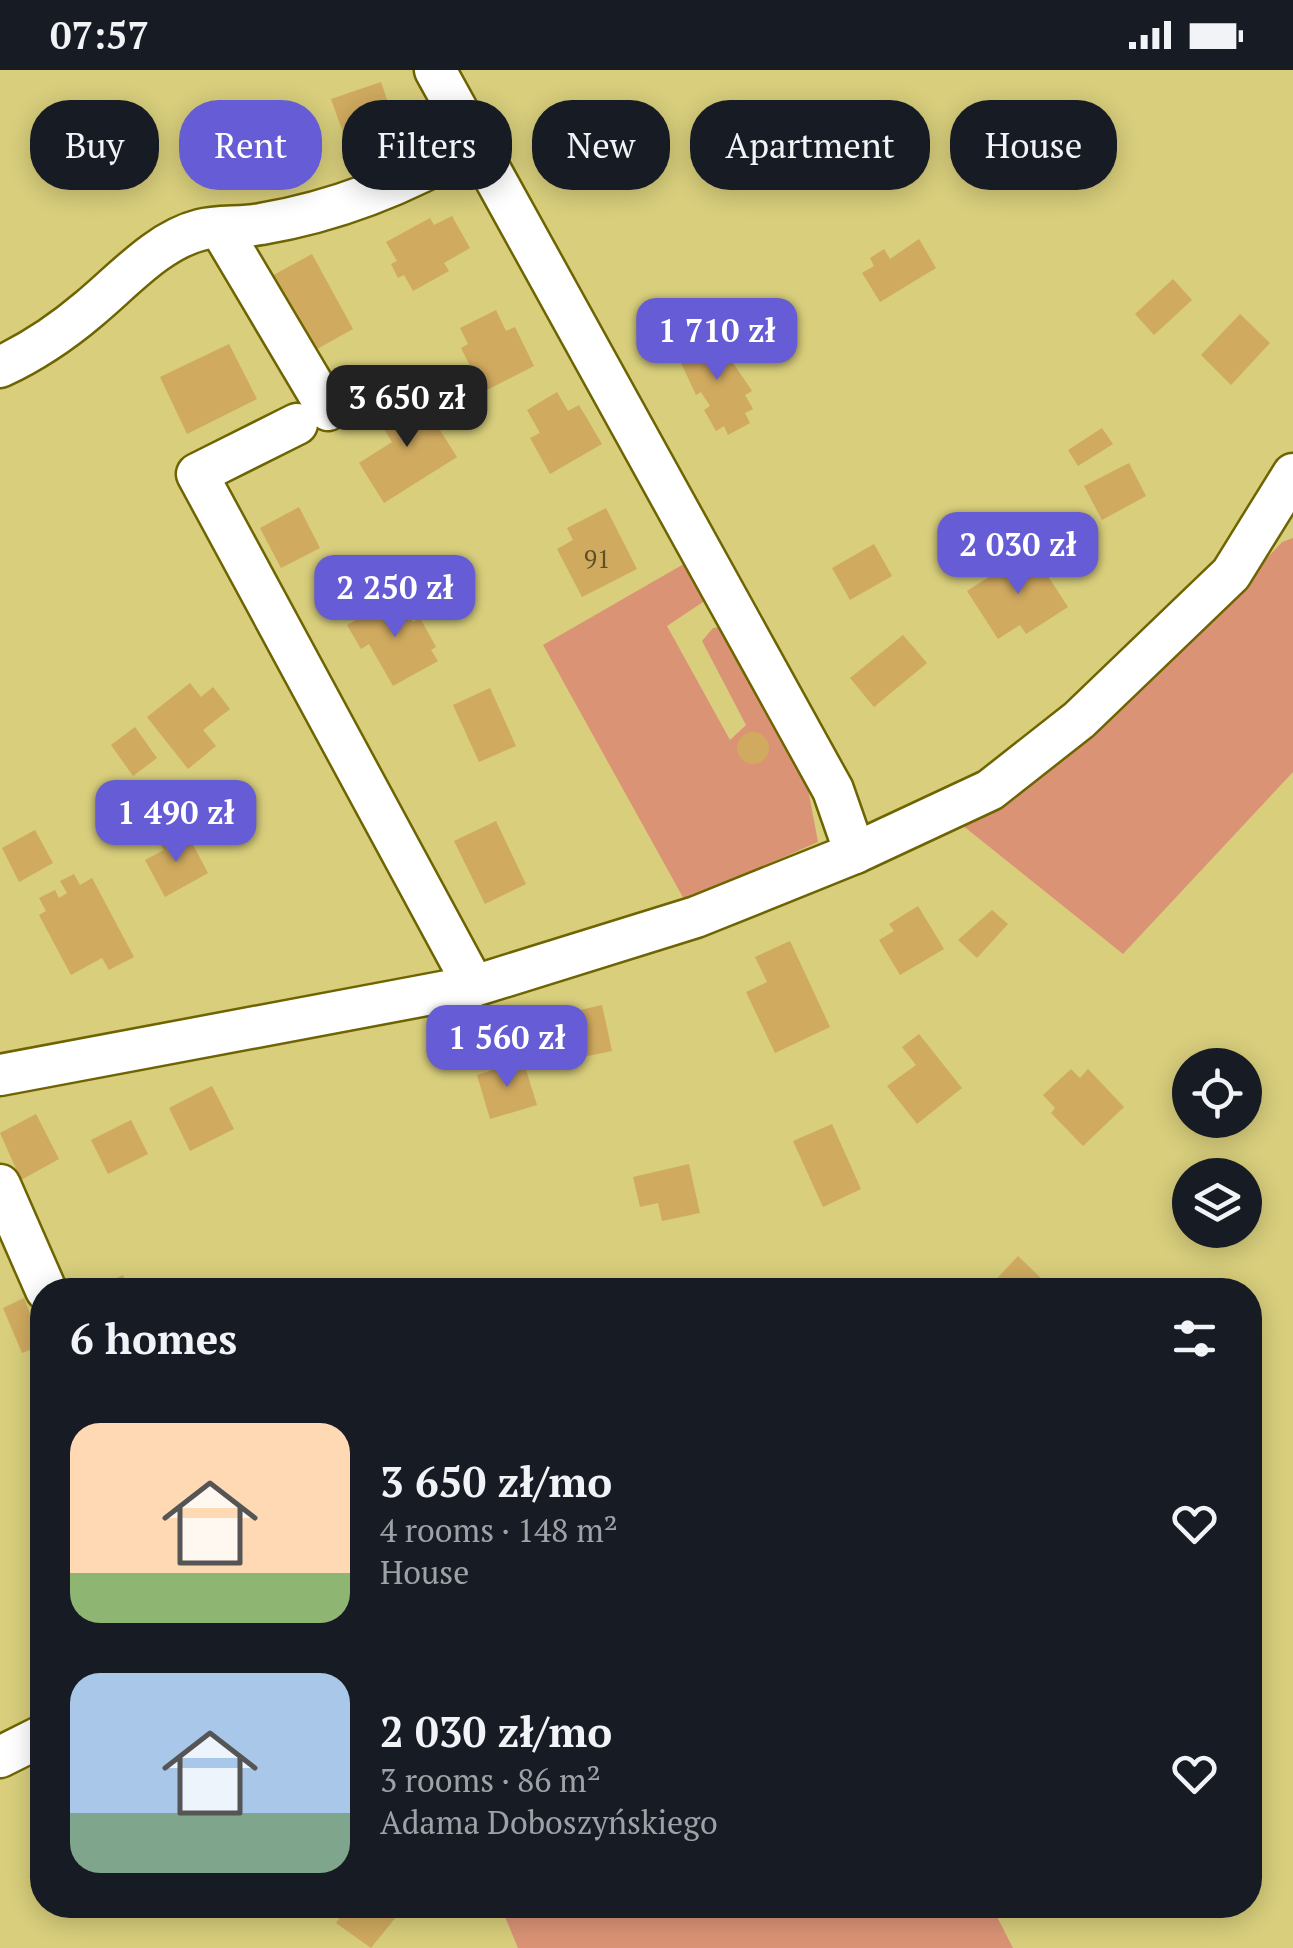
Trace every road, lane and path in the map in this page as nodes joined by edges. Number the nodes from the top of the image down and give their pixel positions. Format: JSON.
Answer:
{"nodes":[{"id":1,"x":435,"y":70,"type":"edge"},
{"id":2,"x":450,"y":100,"type":"edge"},
{"id":3,"x":385,"y":190,"type":"edge"},
{"id":4,"x":499,"y":190,"type":"edge"},
{"id":5,"x":220,"y":228,"type":"junction"},
{"id":6,"x":0,"y":367,"type":"edge"},
{"id":7,"x":1289,"y":492,"type":"edge"},
{"id":8,"x":866,"y":848,"type":"junction"},
{"id":9,"x":474,"y":986,"type":"junction"},
{"id":10,"x":0,"y":1075,"type":"edge"},
{"id":11,"x":0,"y":1185,"type":"edge"},
{"id":12,"x":41,"y":1278,"type":"edge"},
{"id":13,"x":30,"y":1742,"type":"edge"},
{"id":14,"x":0,"y":1756,"type":"edge"}],
"edges":[{"from":1,"to":2,"type":"street"},
{"from":3,"to":5,"type":"street"},
{"from":4,"to":8,"type":"street"},
{"from":5,"to":6,"type":"street"},
{"from":5,"to":9,"type":"street"},
{"from":7,"to":8,"type":"street"},
{"from":8,"to":9,"type":"street"},
{"from":9,"to":10,"type":"street"},
{"from":11,"to":12,"type":"street"},
{"from":13,"to":14,"type":"street"}]}
